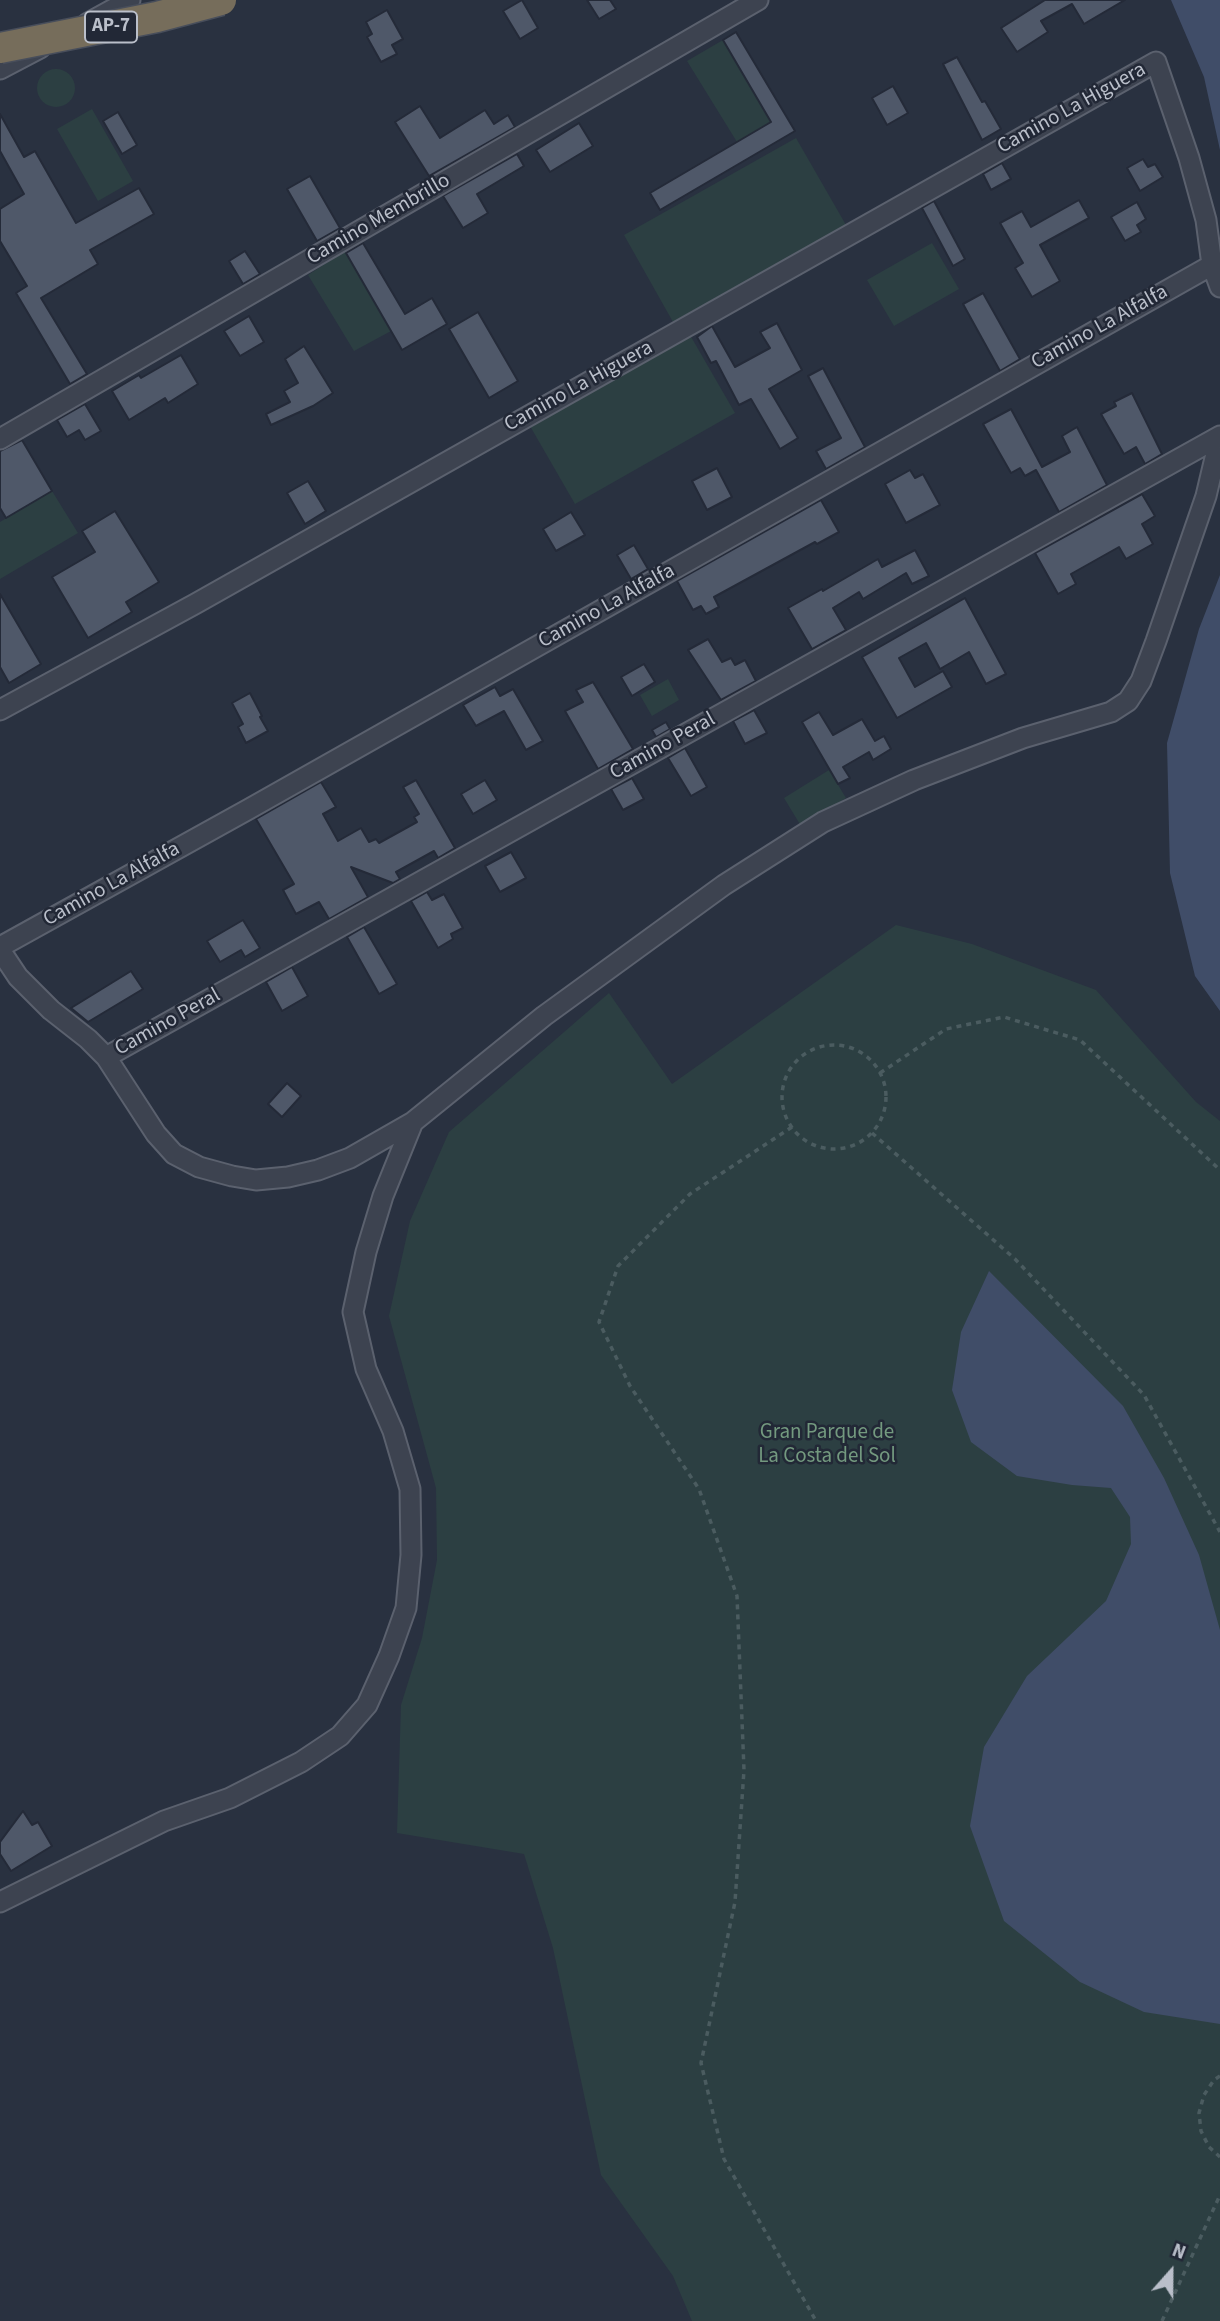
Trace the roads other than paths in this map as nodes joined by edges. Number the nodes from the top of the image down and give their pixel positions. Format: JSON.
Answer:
{"nodes":[{"id":1,"x":131,"y":0,"type":"edge"},
{"id":2,"x":221,"y":0,"type":"edge"},
{"id":3,"x":758,"y":0,"type":"edge"},
{"id":4,"x":0,"y":48,"type":"edge"},
{"id":5,"x":0,"y":69,"type":"edge"},
{"id":6,"x":1212,"y":265,"type":"junction"},
{"id":7,"x":1220,"y":287,"type":"edge"},
{"id":8,"x":1220,"y":437,"type":"edge"},
{"id":9,"x":0,"y":439,"type":"edge"},
{"id":10,"x":0,"y":710,"type":"edge"},
{"id":11,"x":0,"y":948,"type":"edge"},
{"id":12,"x":106,"y":1057,"type":"junction"},
{"id":13,"x":413,"y":1122,"type":"junction"},
{"id":14,"x":3,"y":1898,"type":"edge"}],
"edges":[{"from":1,"to":5,"type":"street"},
{"from":2,"to":4,"type":"highway","number":"AP-7","bridge":true},
{"from":3,"to":9,"type":"street","name":"Camino Membrillo"},
{"from":6,"to":7,"type":"street"},
{"from":6,"to":10,"type":"street","name":"Camino La Higuera"},
{"from":6,"to":11,"type":"street","name":"Camino La Alfalfa"},
{"from":8,"to":12,"type":"street","name":"Camino Peral"},
{"from":8,"to":13,"type":"street"},
{"from":11,"to":12,"type":"street"},
{"from":12,"to":13,"type":"street"},
{"from":13,"to":14,"type":"street"}]}
